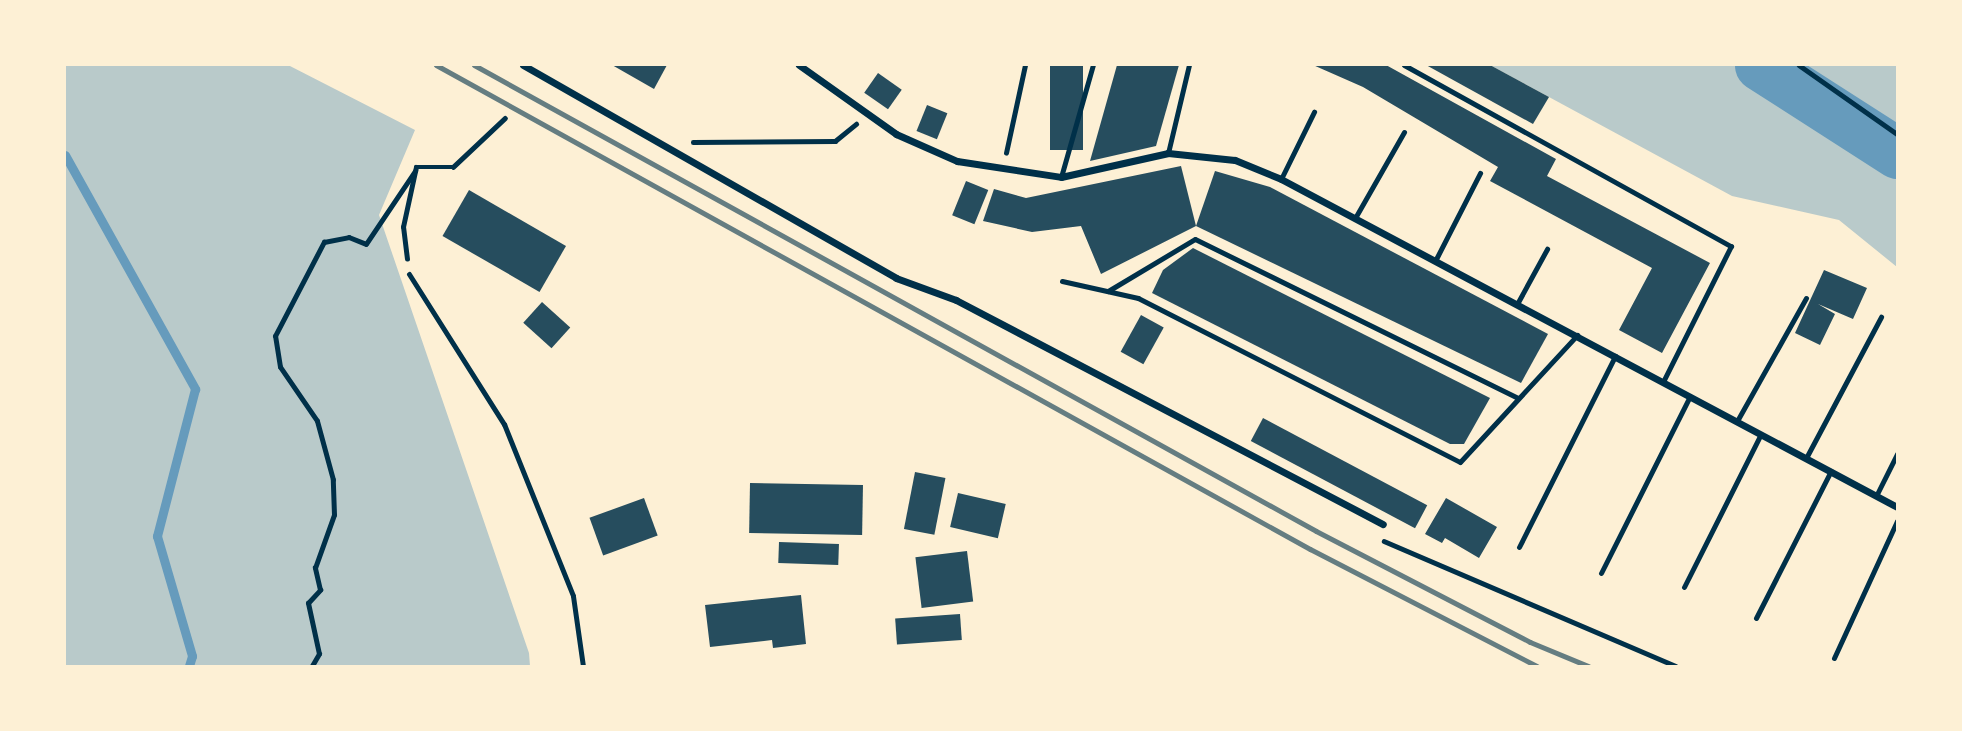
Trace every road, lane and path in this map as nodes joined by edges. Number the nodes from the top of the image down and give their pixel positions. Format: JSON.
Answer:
{"nodes":[{"id":1,"x":523,"y":65,"type":"edge"},
{"id":2,"x":799,"y":65,"type":"edge"},
{"id":3,"x":1025,"y":65,"type":"edge"},
{"id":4,"x":1093,"y":65,"type":"edge"},
{"id":5,"x":1189,"y":65,"type":"edge"},
{"id":6,"x":1404,"y":65,"type":"edge"},
{"id":7,"x":1799,"y":65,"type":"edge"},
{"id":8,"x":1807,"y":67,"type":"edge"},
{"id":9,"x":1314,"y":112,"type":"dead end"},
{"id":10,"x":868,"y":114,"type":"junction"},
{"id":11,"x":505,"y":118,"type":"dead end"},
{"id":12,"x":1896,"y":131,"type":"edge"},
{"id":13,"x":1404,"y":132,"type":"dead end"},
{"id":14,"x":655,"y":144,"type":"junction"},
{"id":15,"x":1168,"y":153,"type":"junction"},
{"id":16,"x":994,"y":155,"type":"dead end"},
{"id":17,"x":415,"y":171,"type":"junction"},
{"id":18,"x":1480,"y":173,"type":"dead end"},
{"id":19,"x":1062,"y":177,"type":"junction"},
{"id":20,"x":1281,"y":179,"type":"junction"},
{"id":21,"x":1355,"y":218,"type":"junction"},
{"id":22,"x":1547,"y":249,"type":"dead end"},
{"id":23,"x":1435,"y":261,"type":"junction"},
{"id":24,"x":409,"y":274,"type":"joint"},
{"id":25,"x":1062,"y":281,"type":"dead end"},
{"id":26,"x":1108,"y":291,"type":"junction"},
{"id":27,"x":1806,"y":298,"type":"dead end"},
{"id":28,"x":1517,"y":304,"type":"junction"},
{"id":29,"x":1881,"y":317,"type":"dead end"},
{"id":30,"x":1577,"y":335,"type":"junction"},
{"id":31,"x":1615,"y":356,"type":"junction"},
{"id":32,"x":1663,"y":382,"type":"junction"},
{"id":33,"x":1690,"y":396,"type":"junction"},
{"id":34,"x":1518,"y":398,"type":"junction"},
{"id":35,"x":1737,"y":421,"type":"junction"},
{"id":36,"x":1761,"y":434,"type":"junction"},
{"id":37,"x":1897,"y":454,"type":"edge"},
{"id":38,"x":1806,"y":458,"type":"junction"},
{"id":39,"x":1830,"y":471,"type":"junction"},
{"id":40,"x":1876,"y":496,"type":"junction"},
{"id":41,"x":1897,"y":507,"type":"edge"},
{"id":42,"x":1897,"y":521,"type":"edge"},
{"id":43,"x":1383,"y":524,"type":"dead end"},
{"id":44,"x":1518,"y":547,"type":"dead end"},
{"id":45,"x":1601,"y":573,"type":"dead end"},
{"id":46,"x":1684,"y":587,"type":"dead end"},
{"id":47,"x":1756,"y":618,"type":"dead end"},
{"id":48,"x":1834,"y":658,"type":"dead end"},
{"id":49,"x":313,"y":666,"type":"edge"},
{"id":50,"x":583,"y":666,"type":"edge"}],
"edges":[{"from":1,"to":14,"type":"street"},
{"from":2,"to":10,"type":"street"},
{"from":3,"to":16,"type":"path"},
{"from":4,"to":19,"type":"lane"},
{"from":5,"to":15,"type":"lane"},
{"from":6,"to":32,"type":"lane"},
{"from":7,"to":8,"type":"path"},
{"from":8,"to":12,"type":"path"},
{"from":9,"to":20,"type":"lane"},
{"from":10,"to":14,"type":"path"},
{"from":10,"to":19,"type":"street"},
{"from":11,"to":17,"type":"path"},
{"from":13,"to":21,"type":"lane"},
{"from":14,"to":43,"type":"street"},
{"from":15,"to":19,"type":"street"},
{"from":15,"to":20,"type":"street"},
{"from":17,"to":24,"type":"path"},
{"from":17,"to":49,"type":"path"},
{"from":18,"to":23,"type":"lane"},
{"from":20,"to":21,"type":"street"},
{"from":21,"to":23,"type":"street"},
{"from":22,"to":28,"type":"lane"},
{"from":23,"to":28,"type":"street"},
{"from":24,"to":50,"type":"lane"},
{"from":25,"to":26,"type":"lane"},
{"from":26,"to":34,"type":"lane"},
{"from":26,"to":34,"type":"lane"},
{"from":27,"to":35,"type":"lane"},
{"from":28,"to":30,"type":"street"},
{"from":29,"to":38,"type":"lane"},
{"from":30,"to":31,"type":"street"},
{"from":30,"to":34,"type":"lane"},
{"from":31,"to":32,"type":"street"},
{"from":31,"to":44,"type":"lane"},
{"from":32,"to":33,"type":"street"},
{"from":33,"to":35,"type":"street"},
{"from":33,"to":45,"type":"lane"},
{"from":35,"to":36,"type":"street"},
{"from":36,"to":38,"type":"street"},
{"from":36,"to":46,"type":"lane"},
{"from":37,"to":40,"type":"lane"},
{"from":38,"to":39,"type":"street"},
{"from":39,"to":40,"type":"street"},
{"from":39,"to":47,"type":"lane"},
{"from":40,"to":41,"type":"street"},
{"from":42,"to":48,"type":"lane"}]}
